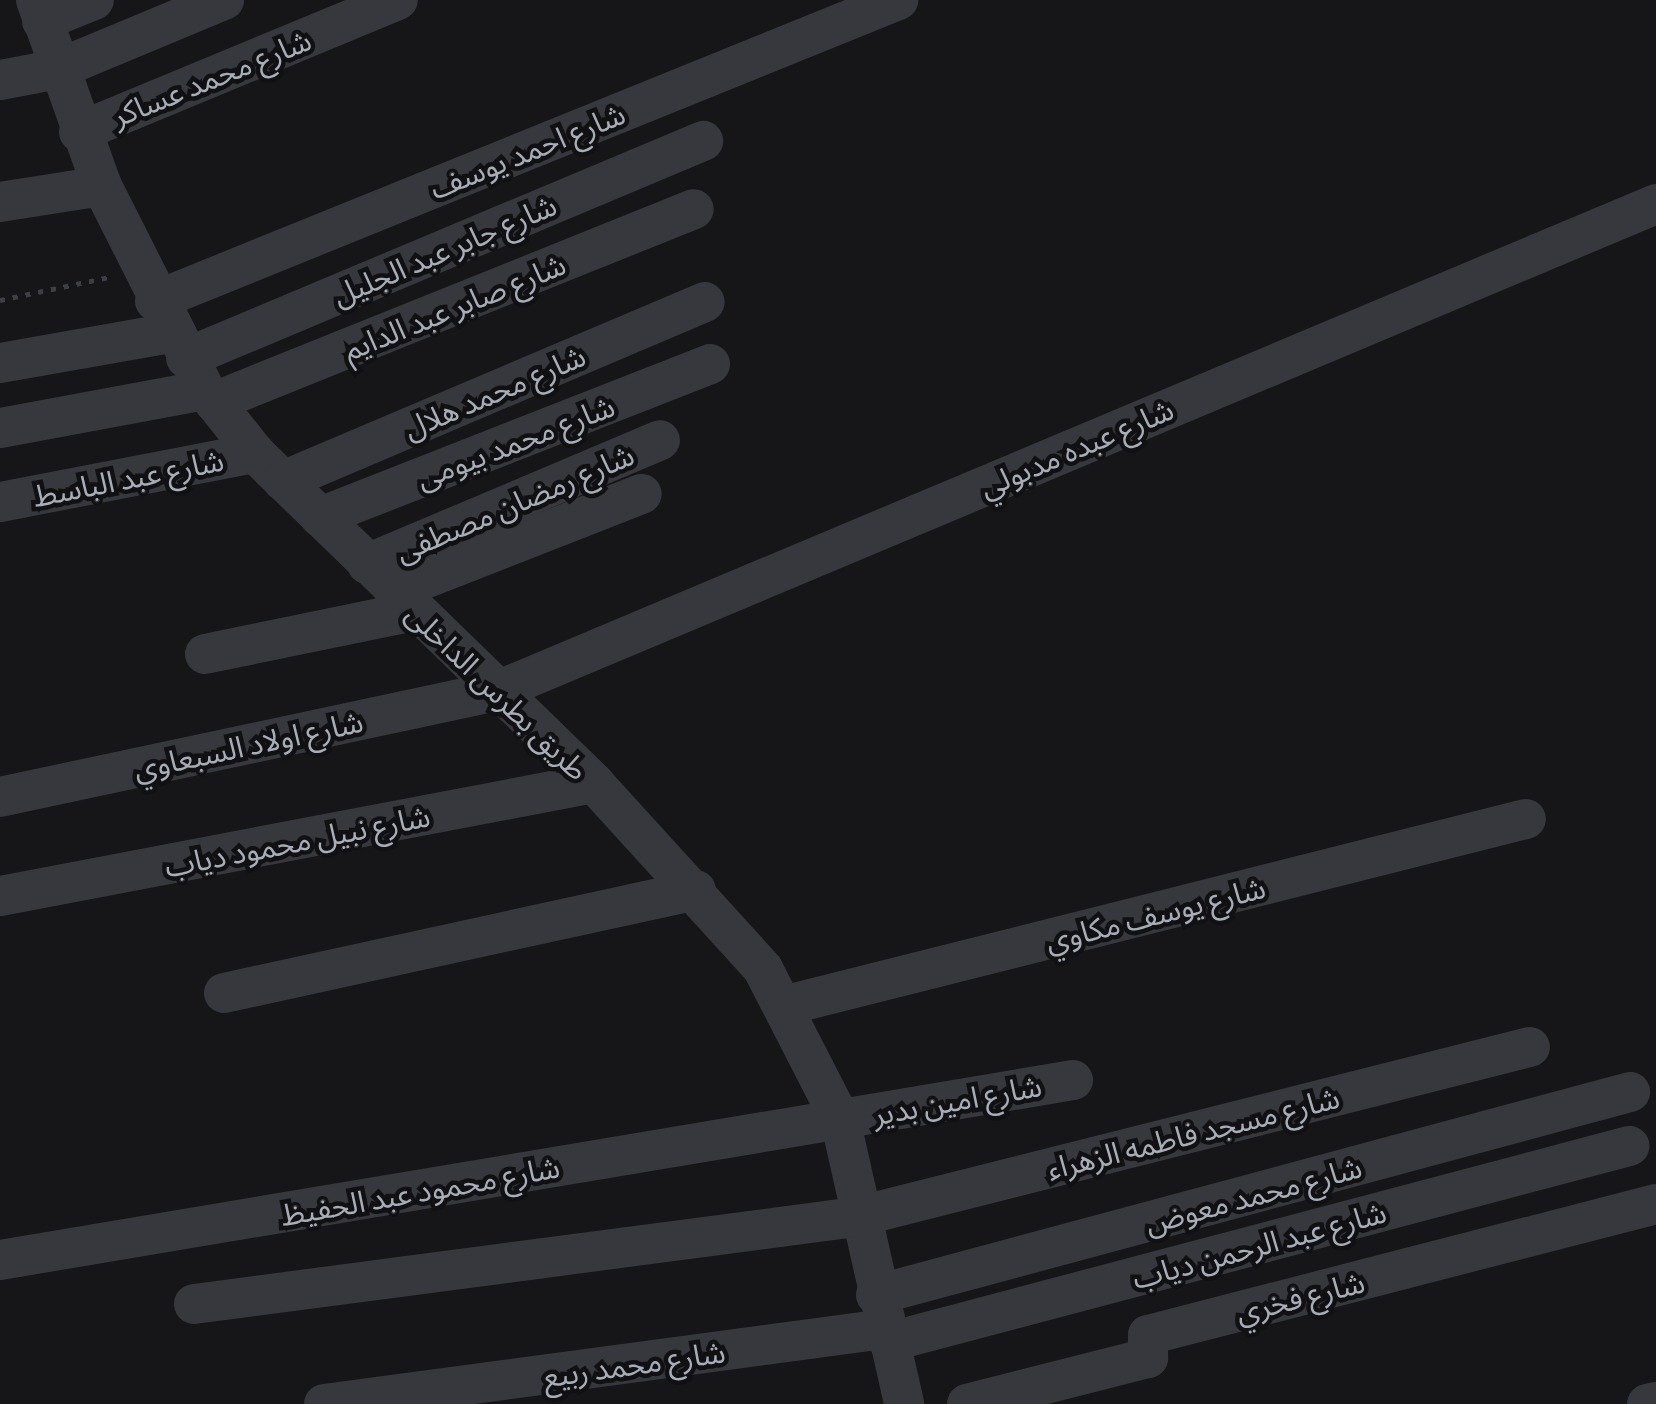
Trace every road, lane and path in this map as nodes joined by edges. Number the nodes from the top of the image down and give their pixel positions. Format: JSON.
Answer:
{"nodes":[{"id":1,"x":94,"y":0,"type":"edge"},
{"id":2,"x":224,"y":0,"type":"edge"},
{"id":3,"x":398,"y":0,"type":"edge"},
{"id":4,"x":898,"y":0,"type":"edge"},
{"id":5,"x":39,"y":10,"type":"edge"},
{"id":6,"x":58,"y":69,"type":"junction"},
{"id":7,"x":0,"y":80,"type":"edge"},
{"id":8,"x":79,"y":132,"type":"junction"},
{"id":9,"x":702,"y":141,"type":"dead end"},
{"id":10,"x":102,"y":186,"type":"junction"},
{"id":11,"x":0,"y":202,"type":"edge"},
{"id":12,"x":1656,"y":204,"type":"edge"},
{"id":13,"x":694,"y":210,"type":"dead end"},
{"id":14,"x":0,"y":300,"type":"edge"},
{"id":15,"x":704,"y":302,"type":"dead end"},
{"id":16,"x":179,"y":342,"type":"junction"},
{"id":17,"x":0,"y":363,"type":"edge"},
{"id":18,"x":710,"y":364,"type":"dead end"},
{"id":19,"x":0,"y":428,"type":"edge"},
{"id":20,"x":660,"y":440,"type":"dead end"},
{"id":21,"x":269,"y":467,"type":"junction"},
{"id":22,"x":642,"y":494,"type":"dead end"},
{"id":23,"x":0,"y":502,"type":"edge"},
{"id":24,"x":320,"y":517,"type":"junction"},
{"id":25,"x":392,"y":589,"type":"junction"},
{"id":26,"x":206,"y":654,"type":"dead end"},
{"id":27,"x":497,"y":691,"type":"junction"},
{"id":28,"x":594,"y":783,"type":"junction"},
{"id":29,"x":0,"y":796,"type":"edge"},
{"id":30,"x":1526,"y":819,"type":"dead end"},
{"id":31,"x":696,"y":890,"type":"junction"},
{"id":32,"x":0,"y":896,"type":"edge"},
{"id":33,"x":224,"y":993,"type":"dead end"},
{"id":34,"x":784,"y":1006,"type":"junction"},
{"id":35,"x":1530,"y":1047,"type":"dead end"},
{"id":36,"x":1073,"y":1080,"type":"dead end"},
{"id":37,"x":1630,"y":1092,"type":"dead end"},
{"id":38,"x":840,"y":1119,"type":"junction"},
{"id":39,"x":1629,"y":1146,"type":"dead end"},
{"id":40,"x":1656,"y":1204,"type":"edge"},
{"id":41,"x":856,"y":1217,"type":"junction"},
{"id":42,"x":0,"y":1260,"type":"edge"},
{"id":43,"x":194,"y":1304,"type":"dead end"},
{"id":44,"x":883,"y":1322,"type":"junction"},
{"id":45,"x":1656,"y":1402,"type":"edge"},
{"id":46,"x":324,"y":1404,"type":"edge"},
{"id":47,"x":904,"y":1404,"type":"edge"},
{"id":48,"x":967,"y":1404,"type":"edge"},
{"id":49,"x":1648,"y":1404,"type":"edge"}],
"edges":[{"from":1,"to":5,"type":"street"},
{"from":2,"to":6,"type":"street"},
{"from":3,"to":8,"type":"street","name":"شارع محمد عساكر"},
{"from":4,"to":16,"type":"street","name":"شارع احمد يوسف"},
{"from":5,"to":6,"type":"street","name":"طريق بطرس الداخلى"},
{"from":6,"to":7,"type":"street"},
{"from":6,"to":8,"type":"street","name":"طريق بطرس الداخلى"},
{"from":8,"to":10,"type":"street","name":"طريق بطرس الداخلى"},
{"from":9,"to":16,"type":"street","name":"شارع جابر عبد الجليل"},
{"from":10,"to":11,"type":"street"},
{"from":10,"to":16,"type":"street","name":"طريق بطرس الداخلى"},
{"from":12,"to":27,"type":"street","name":"شارع عبده مدبولي"},
{"from":13,"to":16,"type":"street","name":"شارع صابر عبد الدايم"},
{"from":14,"to":16,"type":"path"},
{"from":15,"to":21,"type":"street","name":"شارع محمد هلال"},
{"from":16,"to":17,"type":"street"},
{"from":16,"to":19,"type":"street"},
{"from":16,"to":21,"type":"street","name":"طريق بطرس الداخلى"},
{"from":18,"to":24,"type":"street","name":"شارع محمد بيومى"},
{"from":20,"to":25,"type":"street","name":"شارع رمضان مصطفى"},
{"from":21,"to":23,"type":"street","name":"شارع عبد الباسط"},
{"from":21,"to":24,"type":"street","name":"طريق بطرس الداخلى"},
{"from":22,"to":25,"type":"street"},
{"from":24,"to":25,"type":"street","name":"طريق بطرس الداخلى"},
{"from":25,"to":26,"type":"street"},
{"from":25,"to":27,"type":"street","name":"طريق بطرس الداخلى"},
{"from":27,"to":28,"type":"street","name":"طريق بطرس الداخلى"},
{"from":27,"to":29,"type":"street","name":"شارع اولاد السبعاوي"},
{"from":28,"to":31,"type":"street","name":"طريق بطرس الداخلى"},
{"from":28,"to":32,"type":"street","name":"شارع نبيل محمود دياب"},
{"from":30,"to":34,"type":"street","name":"شارع يوسف مكاوي"},
{"from":31,"to":33,"type":"street"},
{"from":31,"to":34,"type":"street","name":"طريق بطرس الداخلى"},
{"from":34,"to":38,"type":"street","name":"طريق بطرس الداخلى"},
{"from":35,"to":41,"type":"street","name":"شارع مسجد فاطمه الزهراء"},
{"from":36,"to":38,"type":"street","name":"شارع امين بدير"},
{"from":37,"to":44,"type":"street","name":"شارع محمد معوض"},
{"from":38,"to":41,"type":"street","name":"طريق بطرس الداخلى"},
{"from":38,"to":42,"type":"street","name":"شارع محمود عبد الحفيظ"},
{"from":39,"to":44,"type":"street","name":"شارع عبد الرحمن دياب"},
{"from":40,"to":48,"type":"street","name":"شارع فخري"},
{"from":41,"to":43,"type":"street","name":"شارع مسجد فاطمه الزهراء"},
{"from":41,"to":44,"type":"street","name":"طريق بطرس الداخلى"},
{"from":44,"to":46,"type":"street","name":"شارع محمد ربيع"},
{"from":44,"to":47,"type":"street","name":"طريق بطرس الداخلى"},
{"from":45,"to":49,"type":"street"}]}
